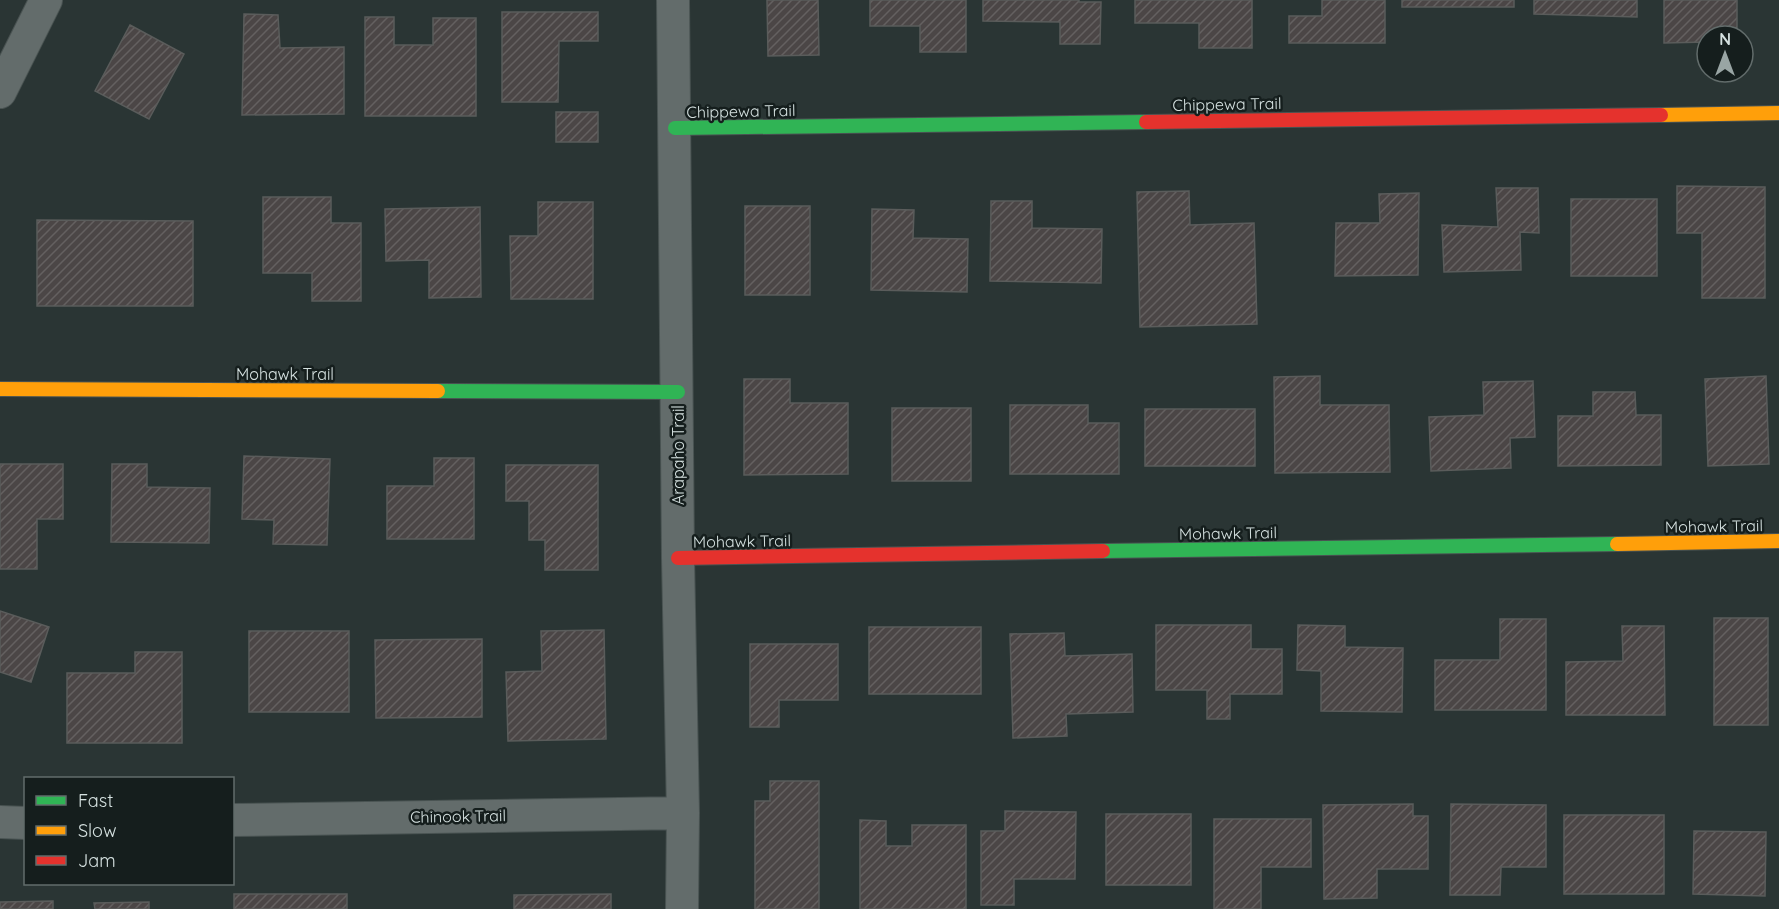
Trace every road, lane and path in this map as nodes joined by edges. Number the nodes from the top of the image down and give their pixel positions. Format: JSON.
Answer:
{"nodes":[{"id":1,"x":46,"y":0,"type":"edge"},
{"id":2,"x":673,"y":0,"type":"edge"},
{"id":3,"x":0,"y":92,"type":"edge"},
{"id":4,"x":1779,"y":113,"type":"edge"},
{"id":5,"x":675,"y":128,"type":"junction"},
{"id":6,"x":0,"y":389,"type":"edge"},
{"id":7,"x":678,"y":392,"type":"junction"},
{"id":8,"x":1779,"y":541,"type":"edge"},
{"id":9,"x":678,"y":558,"type":"junction"},
{"id":10,"x":682,"y":813,"type":"junction"},
{"id":11,"x":234,"y":820,"type":"edge"},
{"id":12,"x":0,"y":822,"type":"edge"},
{"id":13,"x":24,"y":823,"type":"edge"},
{"id":14,"x":682,"y":909,"type":"edge"}],
"edges":[{"from":1,"to":3,"type":"street"},
{"from":2,"to":5,"type":"street","name":"Arapaho Trail"},
{"from":4,"to":5,"type":"street","name":"Chippewa Trail"},
{"from":5,"to":7,"type":"street","name":"Arapaho Trail"},
{"from":6,"to":7,"type":"street","name":"Mohawk Trail"},
{"from":7,"to":9,"type":"street","name":"Arapaho Trail"},
{"from":8,"to":9,"type":"street","name":"Mohawk Trail"},
{"from":9,"to":10,"type":"street","name":"Arapaho Trail"},
{"from":10,"to":11,"type":"street","name":"Chinook Trail"},
{"from":10,"to":14,"type":"street","name":"Arapaho Trail"},
{"from":12,"to":13,"type":"street"}]}
